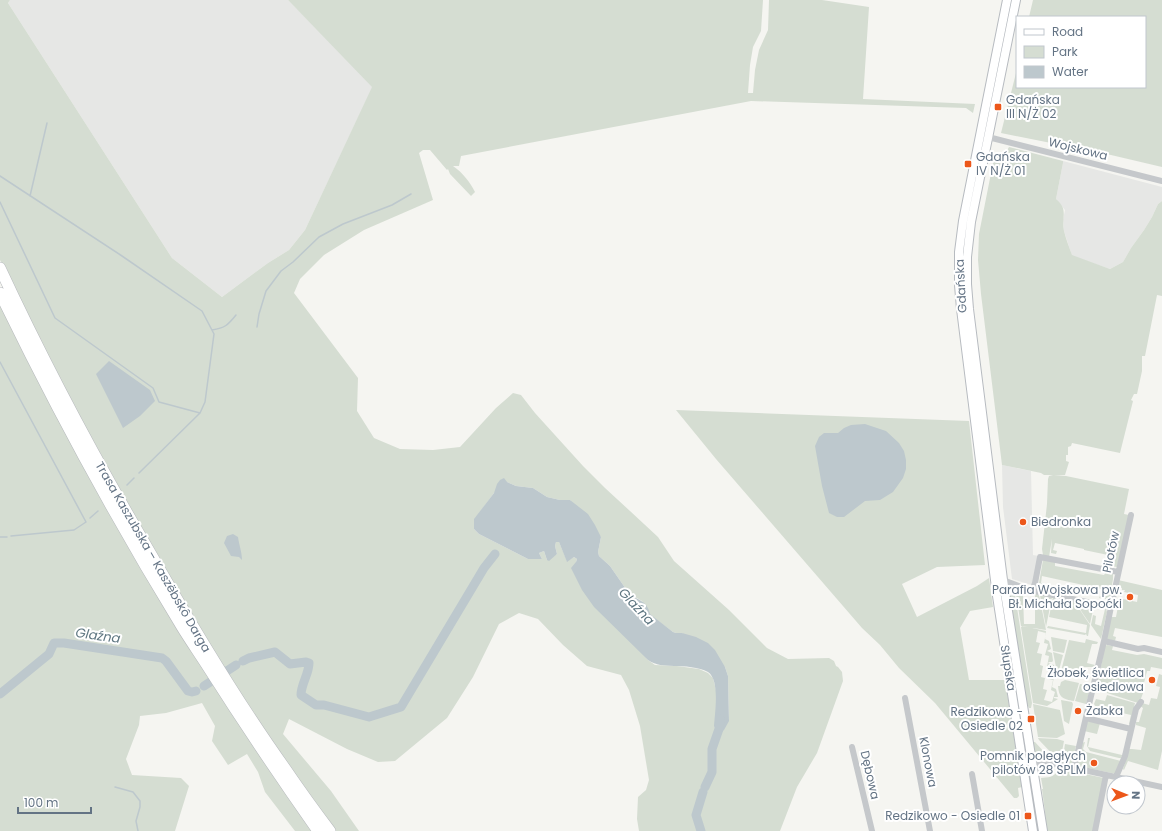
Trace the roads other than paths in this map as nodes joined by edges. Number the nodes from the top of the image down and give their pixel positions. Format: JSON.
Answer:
{"nodes":[{"id":1,"x":1008,"y":0,"type":"edge"},
{"id":2,"x":1016,"y":0,"type":"edge"},
{"id":3,"x":1010,"y":28,"type":"junction"},
{"id":4,"x":988,"y":137,"type":"junction"},
{"id":5,"x":1162,"y":181,"type":"edge"},
{"id":6,"x":0,"y":268,"type":"edge"},
{"id":7,"x":0,"y":293,"type":"edge"},
{"id":8,"x":1130,"y":515,"type":"dead end"},
{"id":9,"x":1002,"y":571,"type":"joint"},
{"id":10,"x":1118,"y":572,"type":"junction"},
{"id":11,"x":994,"y":576,"type":"joint"},
{"id":12,"x":1003,"y":580,"type":"junction"},
{"id":13,"x":1027,"y":589,"type":"junction"},
{"id":14,"x":1111,"y":606,"type":"junction"},
{"id":15,"x":1104,"y":641,"type":"junction"},
{"id":16,"x":1162,"y":652,"type":"edge"},
{"id":17,"x":211,"y":665,"type":"junction"},
{"id":18,"x":227,"y":690,"type":"junction"},
{"id":19,"x":905,"y":698,"type":"dead end"},
{"id":20,"x":1141,"y":702,"type":"dead end"},
{"id":21,"x":1086,"y":718,"type":"junction"},
{"id":22,"x":1131,"y":729,"type":"junction"},
{"id":23,"x":852,"y":748,"type":"dead end"},
{"id":24,"x":1032,"y":765,"type":"junction"},
{"id":25,"x":1023,"y":766,"type":"junction"},
{"id":26,"x":1074,"y":768,"type":"junction"},
{"id":27,"x":972,"y":774,"type":"dead end"},
{"id":28,"x":1106,"y":775,"type":"joint"},
{"id":29,"x":1117,"y":775,"type":"edge"},
{"id":30,"x":1146,"y":784,"type":"edge"},
{"id":31,"x":1162,"y":787,"type":"edge"},
{"id":32,"x":318,"y":831,"type":"edge"},
{"id":33,"x":330,"y":831,"type":"edge"},
{"id":34,"x":872,"y":831,"type":"edge"},
{"id":35,"x":930,"y":831,"type":"edge"},
{"id":36,"x":982,"y":831,"type":"edge"},
{"id":37,"x":1033,"y":831,"type":"edge"},
{"id":38,"x":1043,"y":831,"type":"edge"},
{"id":39,"x":1095,"y":831,"type":"edge"}],
"edges":[{"from":1,"to":3,"type":"main road"},
{"from":1,"to":11,"type":"main road","name":"Gdańska"},
{"from":2,"to":3,"type":"main road","name":"Gdańska"},
{"from":3,"to":4,"type":"main road","name":"Gdańska"},
{"from":4,"to":5,"type":"street","name":"Wojskowa"},
{"from":4,"to":9,"type":"main road","name":"Gdańska"},
{"from":6,"to":17,"type":"highway","name":"Trasa Kaszubska – Kaszëbskô Darga"},
{"from":7,"to":17,"type":"highway","name":"Trasa Kaszubska – Kaszëbskô Darga"},
{"from":8,"to":10,"type":"street","name":"Pilotów"},
{"from":9,"to":12,"type":"main road","name":"Słupska"},
{"from":10,"to":13,"type":"street"},
{"from":10,"to":14,"type":"street","name":"Pilotów"},
{"from":11,"to":25,"type":"main road","name":"Słupska"},
{"from":12,"to":13,"type":"street"},
{"from":12,"to":24,"type":"main road","name":"Słupska"},
{"from":13,"to":14,"type":"street"},
{"from":14,"to":15,"type":"street","name":"Pilotów"},
{"from":15,"to":16,"type":"street"},
{"from":15,"to":21,"type":"street","name":"Pilotów"},
{"from":17,"to":18,"type":"highway","name":"Trasa Kaszubska – Kaszëbskô Darga"},
{"from":18,"to":32,"type":"highway","name":"Trasa Kaszubska – Kaszëbskô Darga"},
{"from":18,"to":33,"type":"highway","name":"Trasa Kaszubska – Kaszëbskô Darga"},
{"from":19,"to":35,"type":"street","name":"Klonowa"},
{"from":20,"to":22,"type":"street"},
{"from":21,"to":22,"type":"street"},
{"from":21,"to":26,"type":"street","name":"Pilotów"},
{"from":22,"to":29,"type":"street"},
{"from":23,"to":34,"type":"street","name":"Dębowa"},
{"from":24,"to":25,"type":"main road"},
{"from":24,"to":26,"type":"street"},
{"from":24,"to":38,"type":"main road","name":"Słupska"},
{"from":25,"to":37,"type":"main road","name":"Słupska"},
{"from":26,"to":28,"type":"street"},
{"from":27,"to":36,"type":"street"},
{"from":28,"to":39,"type":"street"},
{"from":30,"to":31,"type":"street"}]}
